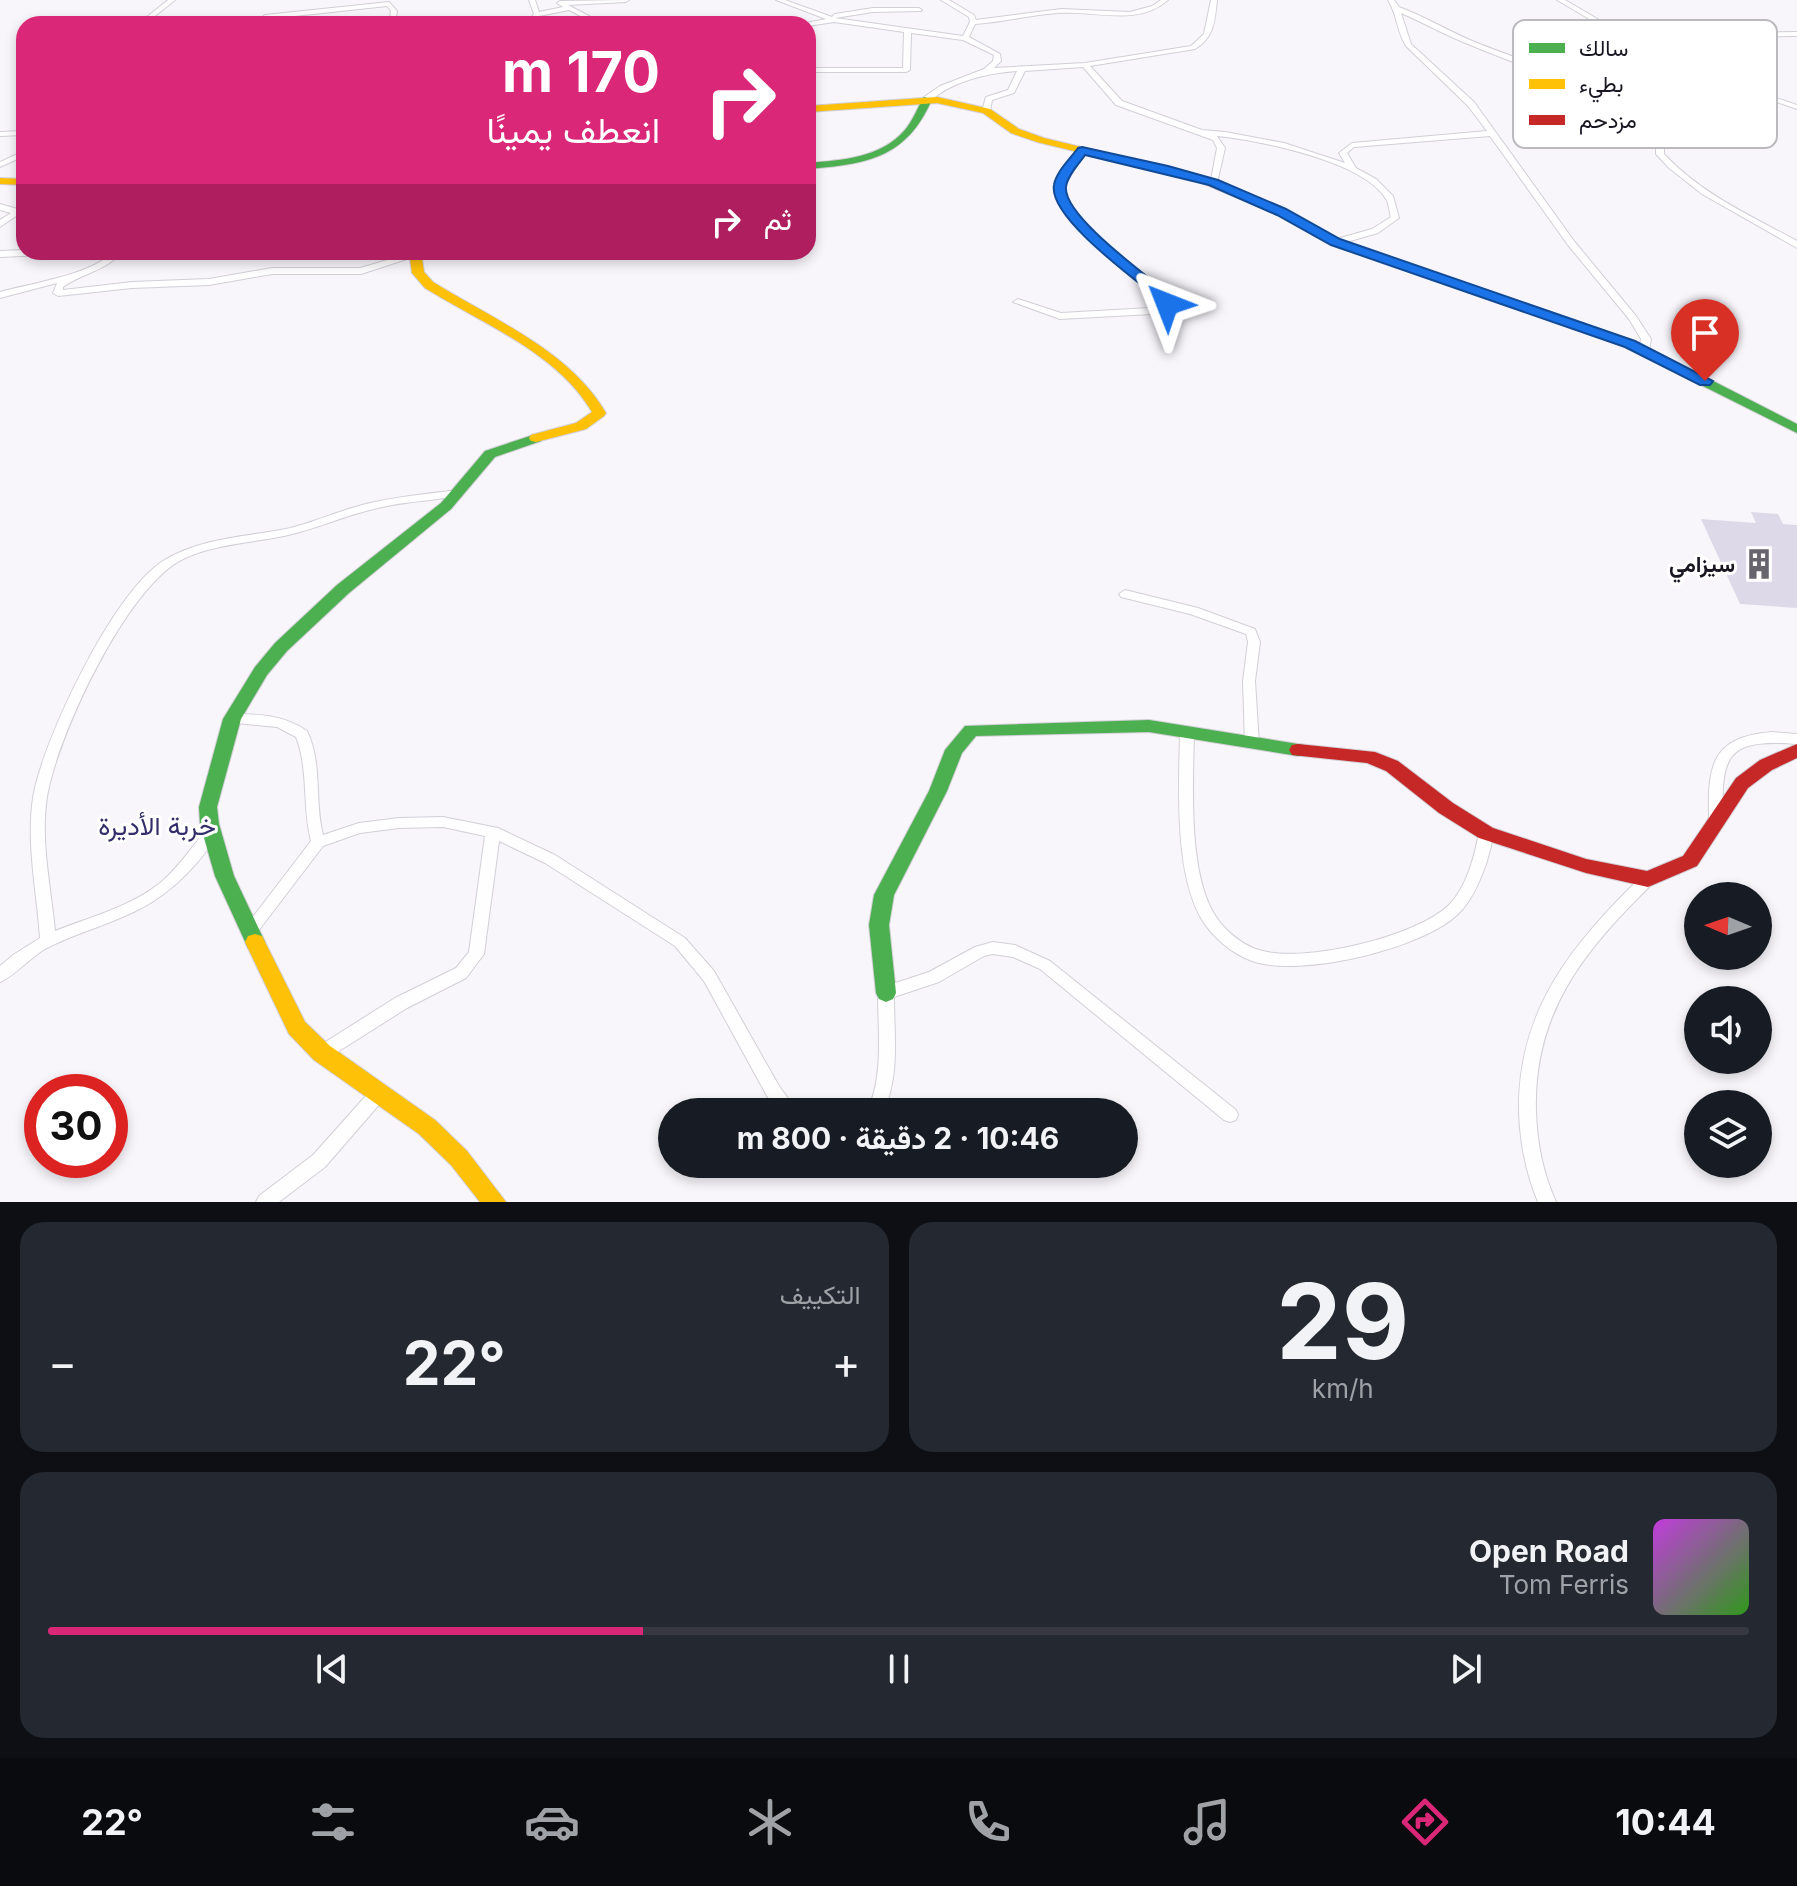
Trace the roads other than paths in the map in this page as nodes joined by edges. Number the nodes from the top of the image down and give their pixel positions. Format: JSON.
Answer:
{"nodes":[{"id":1,"x":172,"y":0,"type":"edge"},
{"id":2,"x":532,"y":0,"type":"edge"},
{"id":3,"x":626,"y":0,"type":"edge"},
{"id":4,"x":779,"y":0,"type":"edge"},
{"id":5,"x":944,"y":0,"type":"edge"},
{"id":6,"x":1165,"y":0,"type":"edge"},
{"id":7,"x":1214,"y":0,"type":"edge"},
{"id":8,"x":1391,"y":0,"type":"edge"},
{"id":9,"x":1560,"y":0,"type":"edge"},
{"id":10,"x":388,"y":2,"type":"edge"},
{"id":11,"x":558,"y":2,"type":"edge"},
{"id":12,"x":569,"y":8,"type":"junction"},
{"id":13,"x":1398,"y":9,"type":"junction"},
{"id":14,"x":919,"y":10,"type":"dead end"},
{"id":15,"x":537,"y":14,"type":"joint"},
{"id":16,"x":151,"y":16,"type":"edge"},
{"id":17,"x":273,"y":16,"type":"edge"},
{"id":18,"x":585,"y":16,"type":"edge"},
{"id":19,"x":832,"y":19,"type":"junction"},
{"id":20,"x":1592,"y":20,"type":"edge"},
{"id":21,"x":816,"y":22,"type":"edge"},
{"id":22,"x":973,"y":22,"type":"junction"},
{"id":23,"x":908,"y":29,"type":"junction"},
{"id":24,"x":1777,"y":34,"type":"edge"},
{"id":25,"x":1797,"y":34,"type":"edge"},
{"id":26,"x":965,"y":38,"type":"junction"},
{"id":27,"x":1513,"y":58,"type":"edge"},
{"id":28,"x":1085,"y":65,"type":"junction"},
{"id":29,"x":1022,"y":69,"type":"junction"},
{"id":30,"x":816,"y":70,"type":"edge"},
{"id":31,"x":987,"y":71,"type":"junction"},
{"id":32,"x":927,"y":99,"type":"junction"},
{"id":33,"x":1777,"y":100,"type":"edge"},
{"id":34,"x":1797,"y":107,"type":"edge"},
{"id":35,"x":816,"y":109,"type":"edge"},
{"id":36,"x":986,"y":111,"type":"junction"},
{"id":37,"x":1205,"y":132,"type":"junction"},
{"id":38,"x":1493,"y":133,"type":"junction"},
{"id":39,"x":1660,"y":148,"type":"edge"},
{"id":40,"x":1082,"y":151,"type":"junction"},
{"id":41,"x":816,"y":165,"type":"edge"},
{"id":42,"x":1353,"y":169,"type":"junction"},
{"id":43,"x":1213,"y":183,"type":"junction"},
{"id":44,"x":1336,"y":242,"type":"junction"},
{"id":45,"x":1797,"y":245,"type":"edge"},
{"id":46,"x":110,"y":260,"type":"edge"},
{"id":47,"x":396,"y":260,"type":"edge"},
{"id":48,"x":416,"y":260,"type":"edge"},
{"id":49,"x":75,"y":274,"type":"junction"},
{"id":50,"x":0,"y":295,"type":"edge"},
{"id":51,"x":1018,"y":302,"type":"dead end"},
{"id":52,"x":1644,"y":350,"type":"junction"},
{"id":53,"x":1797,"y":429,"type":"edge"},
{"id":54,"x":458,"y":493,"type":"junction"},
{"id":55,"x":1125,"y":594,"type":"dead end"},
{"id":56,"x":232,"y":719,"type":"junction"},
{"id":57,"x":1187,"y":732,"type":"junction"},
{"id":58,"x":1797,"y":739,"type":"edge"},
{"id":59,"x":1252,"y":744,"type":"junction"},
{"id":60,"x":1797,"y":750,"type":"edge"},
{"id":61,"x":1716,"y":824,"type":"junction"},
{"id":62,"x":493,"y":832,"type":"junction"},
{"id":63,"x":1486,"y":833,"type":"junction"},
{"id":64,"x":211,"y":834,"type":"junction"},
{"id":65,"x":318,"y":842,"type":"junction"},
{"id":66,"x":1648,"y":879,"type":"junction"},
{"id":67,"x":251,"y":930,"type":"junction"},
{"id":68,"x":48,"y":938,"type":"junction"},
{"id":69,"x":0,"y":976,"type":"edge"},
{"id":70,"x":886,"y":993,"type":"junction"},
{"id":71,"x":322,"y":1053,"type":"junction"},
{"id":72,"x":378,"y":1094,"type":"junction"},
{"id":73,"x":781,"y":1098,"type":"edge"},
{"id":74,"x":882,"y":1098,"type":"edge"},
{"id":75,"x":1230,"y":1115,"type":"dead end"},
{"id":76,"x":265,"y":1202,"type":"edge"},
{"id":77,"x":494,"y":1202,"type":"edge"},
{"id":78,"x":1547,"y":1202,"type":"edge"}],
"edges":[{"from":1,"to":16,"type":"street"},
{"from":2,"to":15,"type":"street"},
{"from":3,"to":11,"type":"street"},
{"from":4,"to":19,"type":"street"},
{"from":5,"to":22,"type":"street"},
{"from":6,"to":22,"type":"street"},
{"from":7,"to":28,"type":"street"},
{"from":8,"to":13,"type":"street"},
{"from":9,"to":20,"type":"street"},
{"from":10,"to":17,"type":"street"},
{"from":11,"to":12,"type":"street"},
{"from":12,"to":15,"type":"street"},
{"from":12,"to":18,"type":"street"},
{"from":13,"to":27,"type":"street"},
{"from":13,"to":38,"type":"street"},
{"from":14,"to":19,"type":"street"},
{"from":19,"to":21,"type":"street"},
{"from":19,"to":23,"type":"street"},
{"from":22,"to":26,"type":"street"},
{"from":23,"to":26,"type":"street"},
{"from":23,"to":30,"type":"street"},
{"from":24,"to":25,"type":"street"},
{"from":26,"to":31,"type":"street"},
{"from":28,"to":29,"type":"street"},
{"from":28,"to":37,"type":"street"},
{"from":29,"to":31,"type":"street"},
{"from":29,"to":36,"type":"street"},
{"from":31,"to":32,"type":"street"},
{"from":32,"to":35,"type":"street"},
{"from":32,"to":36,"type":"street"},
{"from":32,"to":41,"type":"street"},
{"from":33,"to":34,"type":"street"},
{"from":36,"to":40,"type":"street"},
{"from":37,"to":42,"type":"street"},
{"from":37,"to":43,"type":"street"},
{"from":38,"to":42,"type":"street"},
{"from":38,"to":52,"type":"street"},
{"from":39,"to":45,"type":"street"},
{"from":40,"to":43,"type":"street"},
{"from":40,"to":51,"type":"street"},
{"from":42,"to":44,"type":"street"},
{"from":43,"to":44,"type":"street"},
{"from":44,"to":52,"type":"street"},
{"from":46,"to":49,"type":"street"},
{"from":47,"to":49,"type":"street"},
{"from":48,"to":54,"type":"street"},
{"from":49,"to":50,"type":"street"},
{"from":52,"to":53,"type":"street"},
{"from":54,"to":56,"type":"street"},
{"from":54,"to":68,"type":"street"},
{"from":55,"to":59,"type":"street"},
{"from":56,"to":64,"type":"street"},
{"from":56,"to":65,"type":"street"},
{"from":57,"to":59,"type":"street"},
{"from":57,"to":63,"type":"street"},
{"from":57,"to":70,"type":"street"},
{"from":58,"to":61,"type":"street"},
{"from":59,"to":63,"type":"street"},
{"from":60,"to":61,"type":"street"},
{"from":61,"to":66,"type":"street"},
{"from":62,"to":65,"type":"street"},
{"from":62,"to":71,"type":"street"},
{"from":62,"to":73,"type":"street"},
{"from":63,"to":66,"type":"street"},
{"from":64,"to":67,"type":"street"},
{"from":64,"to":68,"type":"street"},
{"from":65,"to":67,"type":"street"},
{"from":66,"to":78,"type":"street"},
{"from":67,"to":71,"type":"street"},
{"from":68,"to":69,"type":"street"},
{"from":70,"to":74,"type":"street"},
{"from":70,"to":75,"type":"street"},
{"from":71,"to":72,"type":"street"},
{"from":72,"to":76,"type":"street"},
{"from":72,"to":77,"type":"street"}]}
